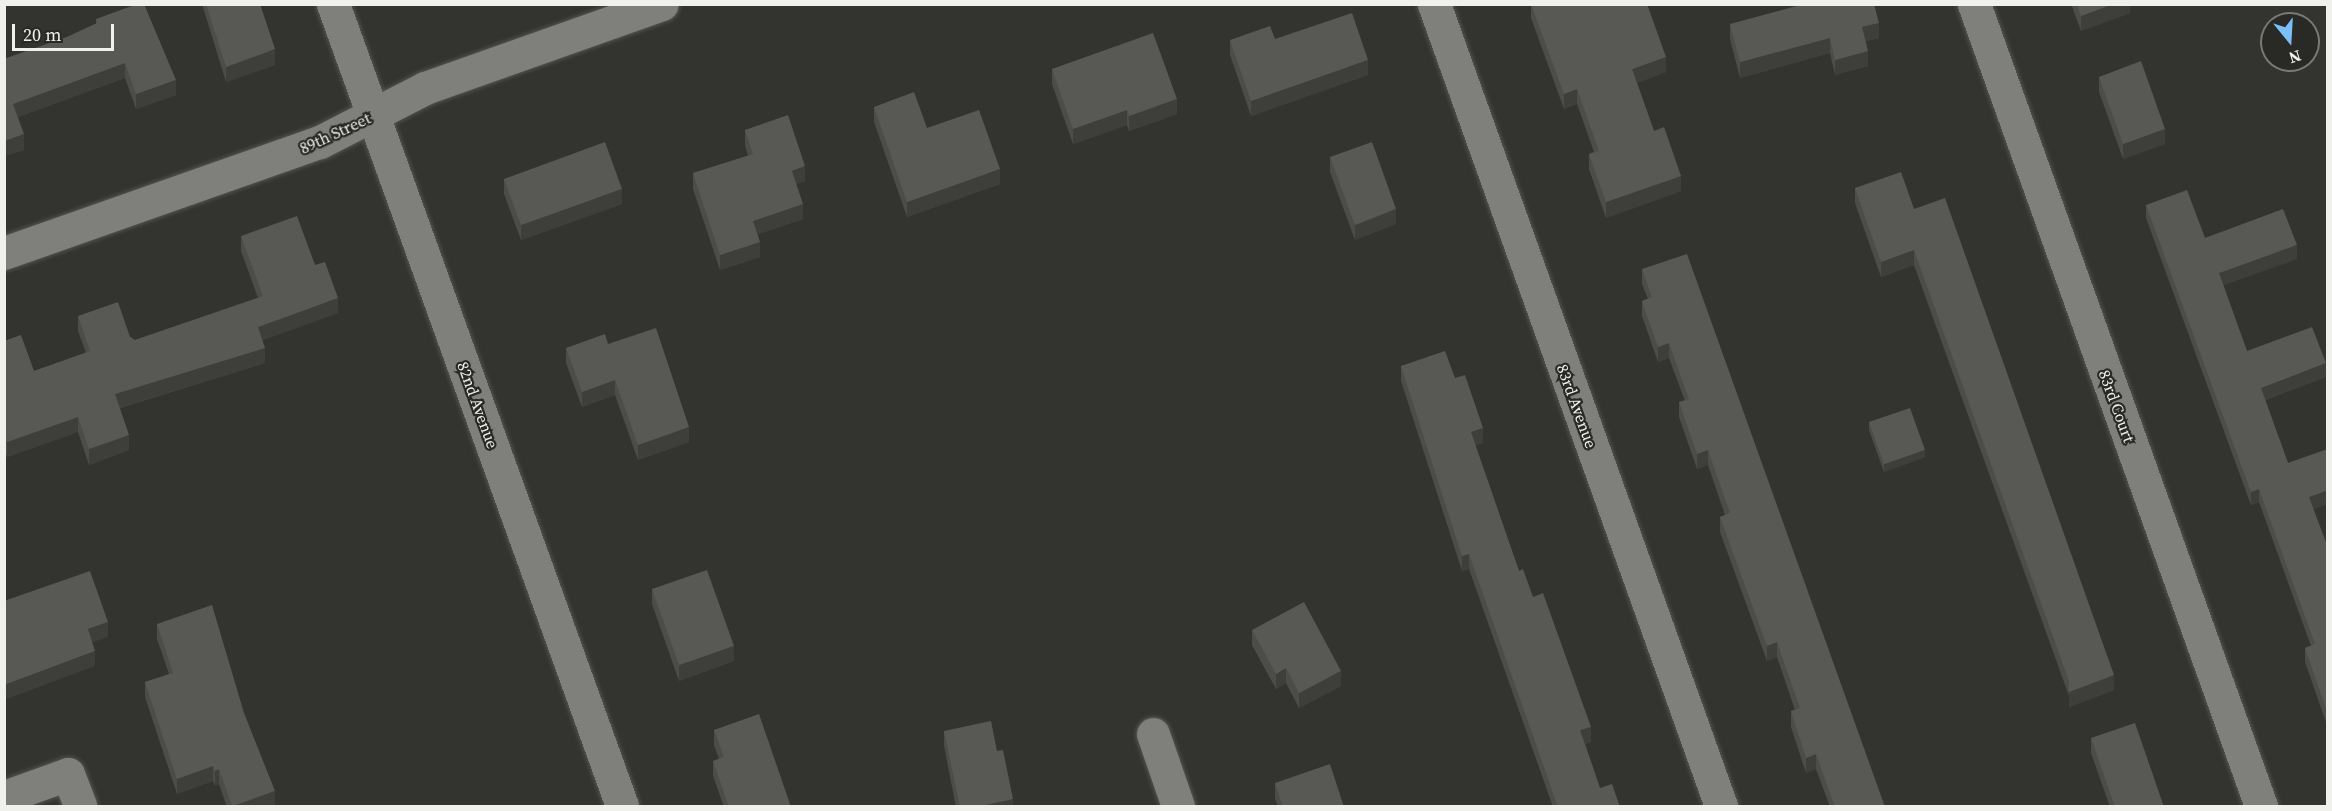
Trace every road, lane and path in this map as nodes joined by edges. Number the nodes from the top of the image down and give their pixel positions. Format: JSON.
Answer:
{"nodes":[{"id":1,"x":333,"y":4,"type":"edge"},
{"id":2,"x":662,"y":4,"type":"edge"},
{"id":3,"x":1434,"y":4,"type":"edge"},
{"id":4,"x":1974,"y":4,"type":"edge"},
{"id":5,"x":374,"y":114,"type":"junction"},
{"id":6,"x":4,"y":253,"type":"edge"},
{"id":7,"x":1153,"y":734,"type":"dead end"},
{"id":8,"x":4,"y":797,"type":"edge"},
{"id":9,"x":80,"y":807,"type":"edge"},
{"id":10,"x":622,"y":807,"type":"edge"},
{"id":11,"x":1178,"y":807,"type":"edge"},
{"id":12,"x":1721,"y":807,"type":"edge"},
{"id":13,"x":2261,"y":807,"type":"edge"}],
"edges":[{"from":1,"to":5,"type":"street","name":"82nd Avenue"},
{"from":2,"to":5,"type":"street","name":"89th Street"},
{"from":3,"to":12,"type":"street","name":"83rd Avenue"},
{"from":4,"to":13,"type":"street","name":"83rd Court"},
{"from":5,"to":6,"type":"street","name":"89th Street"},
{"from":5,"to":10,"type":"street","name":"82nd Avenue"},
{"from":7,"to":11,"type":"street"},
{"from":8,"to":9,"type":"street"}]}
